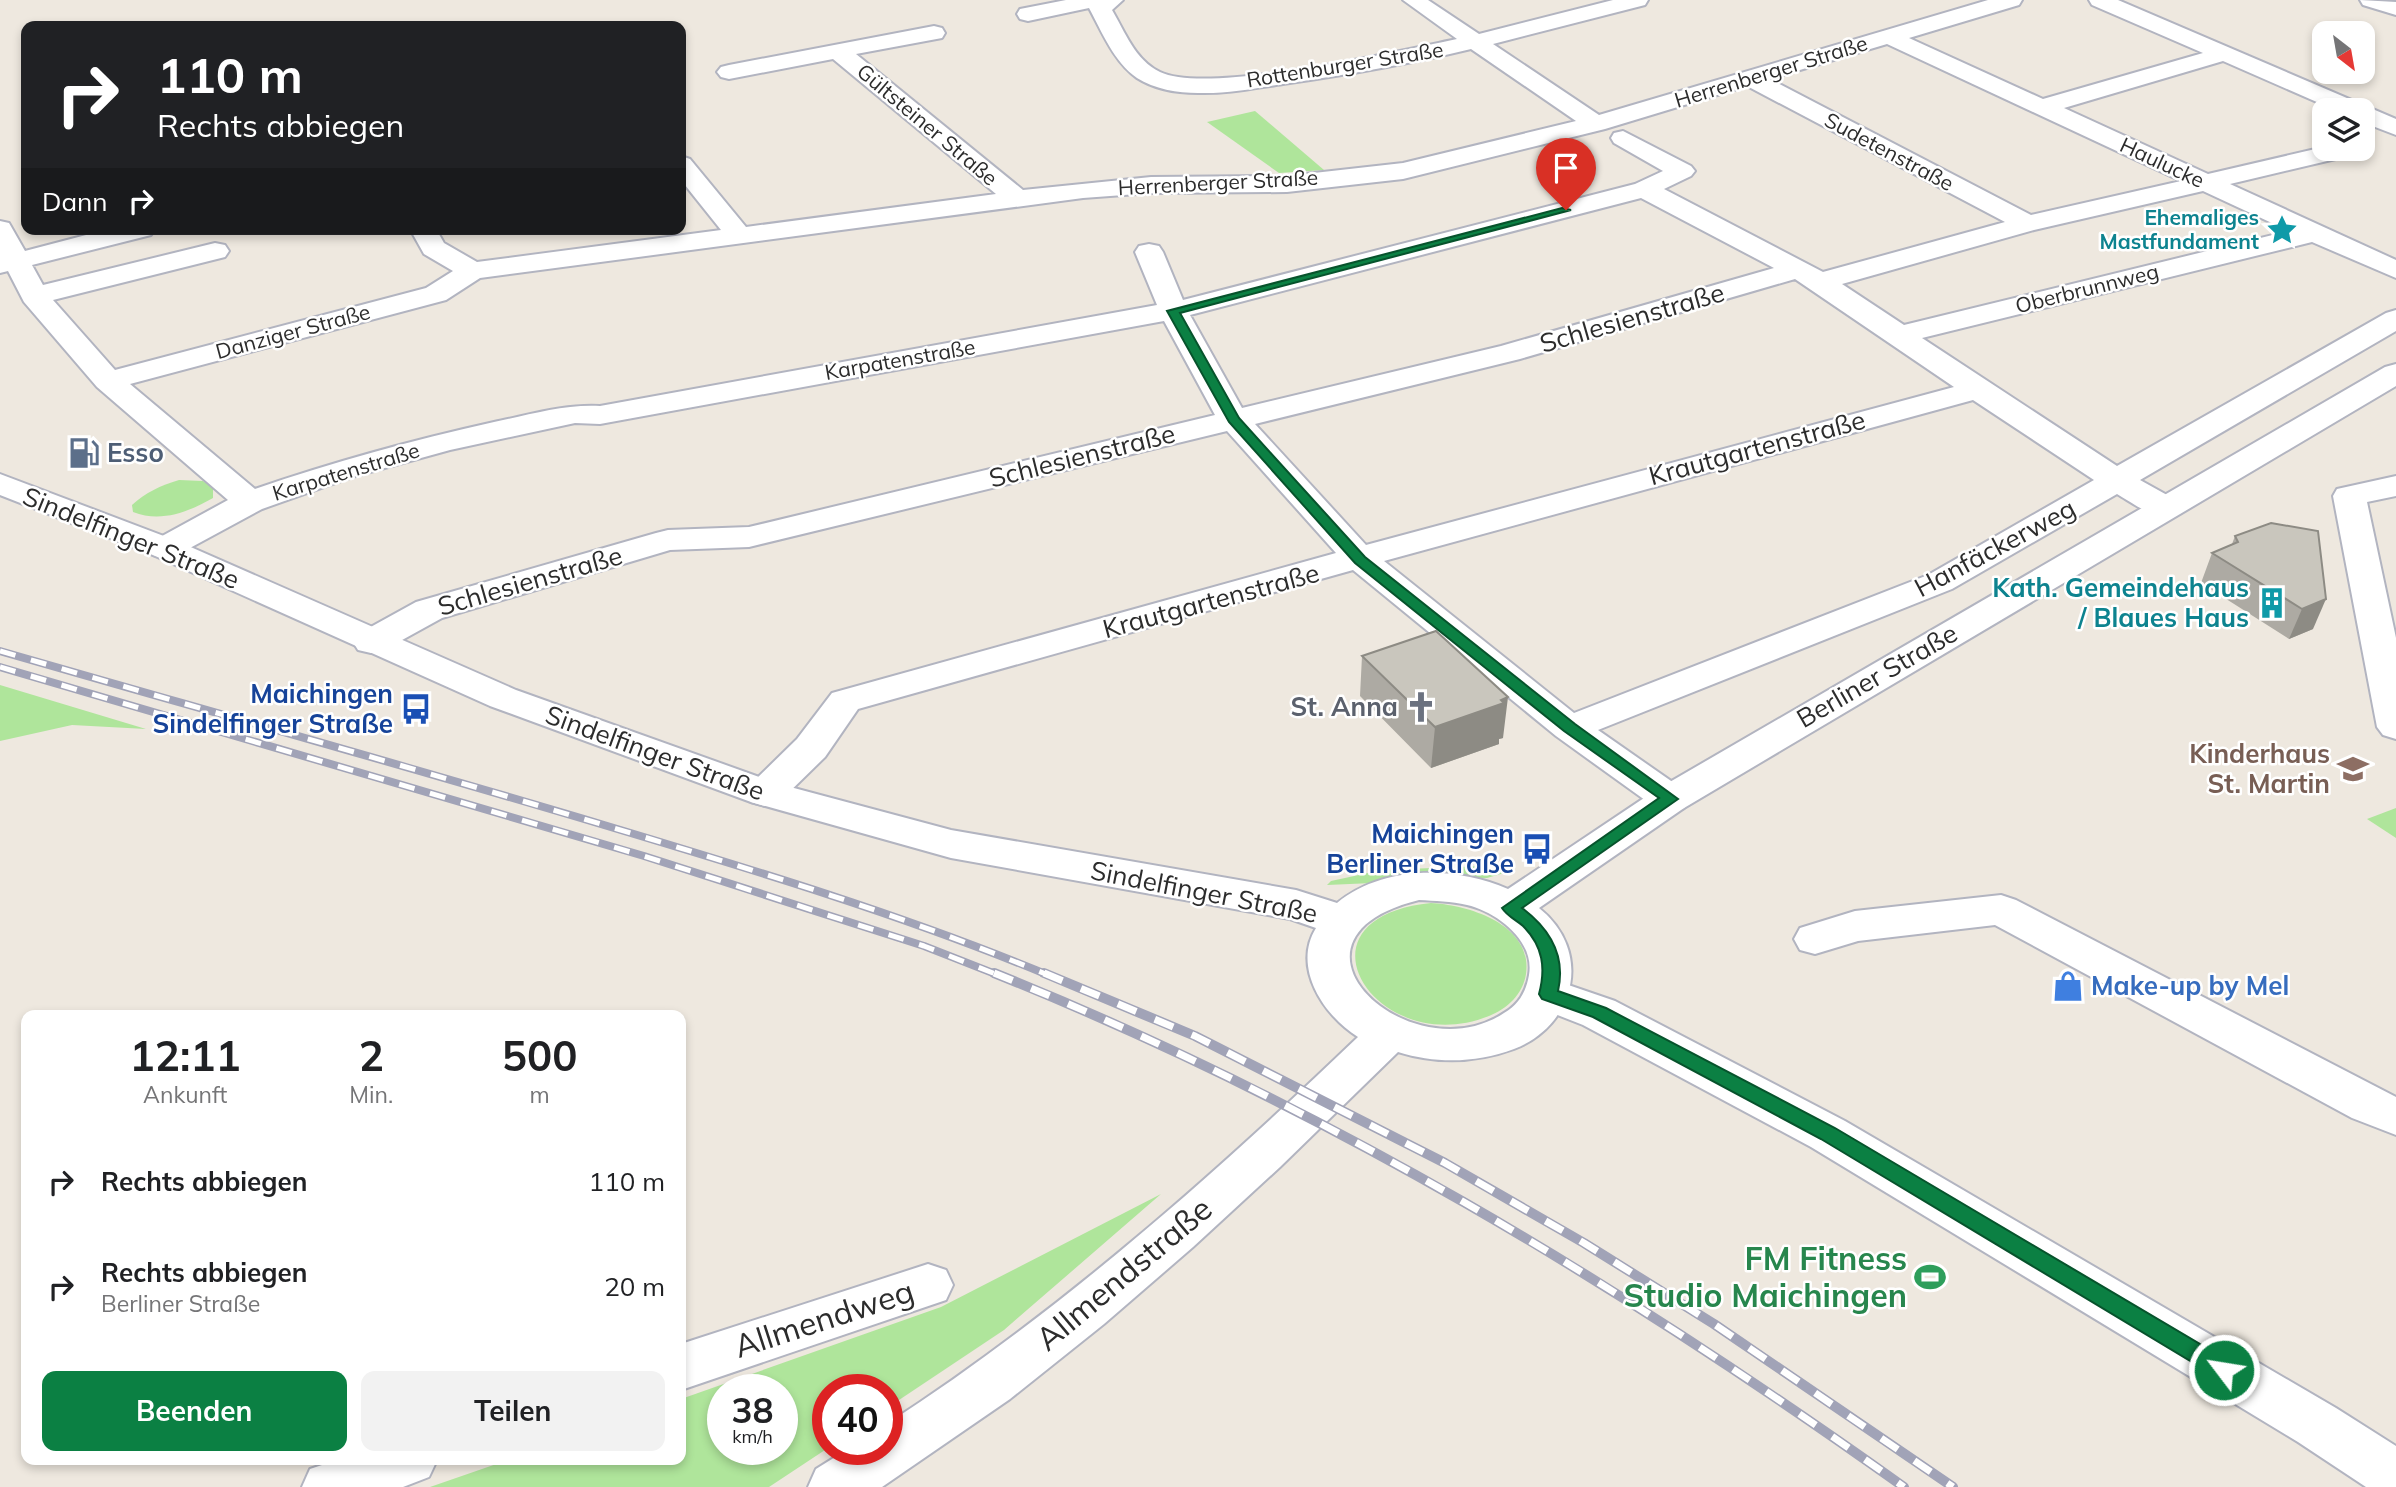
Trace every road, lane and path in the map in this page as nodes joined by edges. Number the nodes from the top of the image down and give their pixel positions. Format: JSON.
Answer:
{"nodes":[{"id":1,"x":1099,"y":0,"type":"edge"},
{"id":2,"x":1112,"y":0,"type":"edge"},
{"id":3,"x":1414,"y":0,"type":"edge"},
{"id":4,"x":2011,"y":0,"type":"edge"},
{"id":5,"x":2101,"y":0,"type":"edge"},
{"id":6,"x":2371,"y":0,"type":"edge"},
{"id":7,"x":1628,"y":1,"type":"edge"},
{"id":8,"x":2396,"y":9,"type":"edge"},
{"id":9,"x":1028,"y":15,"type":"dead end"},
{"id":10,"x":934,"y":33,"type":"dead end"},
{"id":11,"x":1889,"y":37,"type":"junction"},
{"id":12,"x":1473,"y":43,"type":"junction"},
{"id":13,"x":838,"y":51,"type":"junction"},
{"id":14,"x":2223,"y":54,"type":"junction"},
{"id":15,"x":729,"y":72,"type":"dead end"},
{"id":16,"x":1751,"y":79,"type":"junction"},
{"id":17,"x":2327,"y":98,"type":"edge"},
{"id":18,"x":2042,"y":107,"type":"junction"},
{"id":19,"x":2375,"y":119,"type":"edge"},
{"id":20,"x":1596,"y":124,"type":"junction"},
{"id":21,"x":2396,"y":128,"type":"edge"},
{"id":22,"x":1623,"y":138,"type":"dead end"},
{"id":23,"x":2396,"y":138,"type":"edge"},
{"id":24,"x":2375,"y":142,"type":"edge"},
{"id":25,"x":2312,"y":157,"type":"edge"},
{"id":26,"x":686,"y":170,"type":"edge"},
{"id":27,"x":2203,"y":182,"type":"junction"},
{"id":28,"x":1644,"y":189,"type":"junction"},
{"id":29,"x":1017,"y":198,"type":"junction"},
{"id":30,"x":2028,"y":224,"type":"junction"},
{"id":31,"x":0,"y":229,"type":"edge"},
{"id":32,"x":2314,"y":233,"type":"junction"},
{"id":33,"x":118,"y":235,"type":"edge"},
{"id":34,"x":426,"y":235,"type":"edge"},
{"id":35,"x":739,"y":235,"type":"junction"},
{"id":36,"x":215,"y":251,"type":"dead end"},
{"id":37,"x":1149,"y":252,"type":"dead end"},
{"id":38,"x":8,"y":263,"type":"edge"},
{"id":39,"x":2396,"y":270,"type":"edge"},
{"id":40,"x":472,"y":271,"type":"junction"},
{"id":41,"x":1808,"y":276,"type":"junction"},
{"id":42,"x":34,"y":296,"type":"junction"},
{"id":43,"x":1173,"y":311,"type":"junction"},
{"id":44,"x":2396,"y":319,"type":"edge"},
{"id":45,"x":1900,"y":335,"type":"junction"},
{"id":46,"x":2396,"y":373,"type":"edge"},
{"id":47,"x":108,"y":382,"type":"junction"},
{"id":48,"x":1978,"y":390,"type":"junction"},
{"id":49,"x":1233,"y":419,"type":"junction"},
{"id":50,"x":2118,"y":481,"type":"junction"},
{"id":51,"x":0,"y":484,"type":"edge"},
{"id":52,"x":2396,"y":486,"type":"edge"},
{"id":53,"x":250,"y":502,"type":"junction"},
{"id":54,"x":2164,"y":508,"type":"junction"},
{"id":55,"x":166,"y":548,"type":"junction"},
{"id":56,"x":1360,"y":560,"type":"junction"},
{"id":57,"x":371,"y":642,"type":"junction"},
{"id":58,"x":2396,"y":727,"type":"edge"},
{"id":59,"x":1569,"y":728,"type":"junction"},
{"id":60,"x":765,"y":793,"type":"junction"},
{"id":61,"x":1670,"y":799,"type":"junction"},
{"id":62,"x":1510,"y":908,"type":"junction"},
{"id":63,"x":1342,"y":920,"type":"junction"},
{"id":64,"x":1815,"y":939,"type":"dead end"},
{"id":65,"x":1548,"y":994,"type":"junction"},
{"id":66,"x":1390,"y":1033,"type":"junction"},
{"id":67,"x":2396,"y":1117,"type":"edge"},
{"id":68,"x":928,"y":1285,"type":"dead end"},
{"id":69,"x":686,"y":1365,"type":"edge"},
{"id":70,"x":395,"y":1465,"type":"edge"},
{"id":71,"x":2396,"y":1476,"type":"edge"},
{"id":72,"x":330,"y":1487,"type":"edge"},
{"id":73,"x":836,"y":1487,"type":"edge"}],
"edges":[{"from":1,"to":9,"type":"street"},
{"from":2,"to":12,"type":"street","name":"Rottenburger Straße"},
{"from":3,"to":12,"type":"street"},
{"from":4,"to":11,"type":"street","name":"Herrenberger Straße"},
{"from":5,"to":14,"type":"street"},
{"from":6,"to":8,"type":"street"},
{"from":7,"to":12,"type":"street","name":"Rottenburger Straße"},
{"from":10,"to":13,"type":"street","name":"Gültsteiner Straße"},
{"from":11,"to":16,"type":"street","name":"Herrenberger Straße"},
{"from":11,"to":18,"type":"street","name":"Haulucke"},
{"from":12,"to":20,"type":"street"},
{"from":13,"to":15,"type":"street","name":"Gültsteiner Straße"},
{"from":13,"to":29,"type":"street","name":"Gültsteiner Straße"},
{"from":14,"to":17,"type":"street"},
{"from":14,"to":18,"type":"street"},
{"from":16,"to":20,"type":"street","name":"Herrenberger Straße"},
{"from":16,"to":30,"type":"street","name":"Sudetenstraße"},
{"from":18,"to":27,"type":"street","name":"Haulucke"},
{"from":19,"to":21,"type":"street"},
{"from":20,"to":29,"type":"street","name":"Herrenberger Straße"},
{"from":22,"to":28,"type":"street"},
{"from":23,"to":24,"type":"street"},
{"from":25,"to":27,"type":"street","name":"Schlesienstraße"},
{"from":26,"to":35,"type":"street"},
{"from":27,"to":30,"type":"street","name":"Schlesienstraße"},
{"from":27,"to":32,"type":"street","name":"Haulucke"},
{"from":28,"to":41,"type":"street"},
{"from":28,"to":43,"type":"street","name":"Karpatenstraße"},
{"from":29,"to":35,"type":"street","name":"Herrenberger Straße"},
{"from":30,"to":41,"type":"street","name":"Schlesienstraße"},
{"from":31,"to":38,"type":"street"},
{"from":32,"to":39,"type":"street","name":"Haulucke"},
{"from":32,"to":45,"type":"street","name":"Oberbrunnweg"},
{"from":33,"to":38,"type":"street"},
{"from":34,"to":40,"type":"street"},
{"from":35,"to":40,"type":"street","name":"Herrenberger Straße"},
{"from":36,"to":42,"type":"street"},
{"from":37,"to":43,"type":"street"},
{"from":38,"to":42,"type":"street"},
{"from":40,"to":47,"type":"street","name":"Danziger Straße"},
{"from":41,"to":45,"type":"street"},
{"from":41,"to":49,"type":"street","name":"Schlesienstraße"},
{"from":42,"to":47,"type":"street"},
{"from":43,"to":49,"type":"street"},
{"from":43,"to":53,"type":"street","name":"Karpatenstraße"},
{"from":44,"to":50,"type":"street","name":"Hanfäckerweg"},
{"from":45,"to":48,"type":"street"},
{"from":46,"to":54,"type":"street","name":"Berliner Straße"},
{"from":47,"to":53,"type":"street"},
{"from":48,"to":50,"type":"street"},
{"from":48,"to":56,"type":"street","name":"Krautgartenstraße"},
{"from":49,"to":56,"type":"street"},
{"from":49,"to":57,"type":"street","name":"Schlesienstraße"},
{"from":50,"to":54,"type":"street"},
{"from":50,"to":59,"type":"street","name":"Hanfäckerweg"},
{"from":51,"to":55,"type":"street","name":"Sindelfinger Straße"},
{"from":52,"to":58,"type":"street"},
{"from":53,"to":55,"type":"street","name":"Karpatenstraße"},
{"from":54,"to":61,"type":"street","name":"Berliner Straße"},
{"from":55,"to":57,"type":"street","name":"Sindelfinger Straße"},
{"from":56,"to":59,"type":"street"},
{"from":56,"to":60,"type":"street","name":"Krautgartenstraße"},
{"from":57,"to":60,"type":"street","name":"Sindelfinger Straße"},
{"from":59,"to":61,"type":"street"},
{"from":60,"to":63,"type":"street","name":"Sindelfinger Straße"},
{"from":61,"to":62,"type":"street","name":"Berliner Straße"},
{"from":62,"to":63,"type":"street"},
{"from":62,"to":65,"type":"street"},
{"from":63,"to":66,"type":"street"},
{"from":64,"to":67,"type":"street"},
{"from":65,"to":66,"type":"street"},
{"from":65,"to":71,"type":"street"},
{"from":66,"to":73,"type":"street","name":"Allmendstraße"},
{"from":68,"to":69,"type":"street","name":"Allmendweg"},
{"from":70,"to":72,"type":"street"}]}
